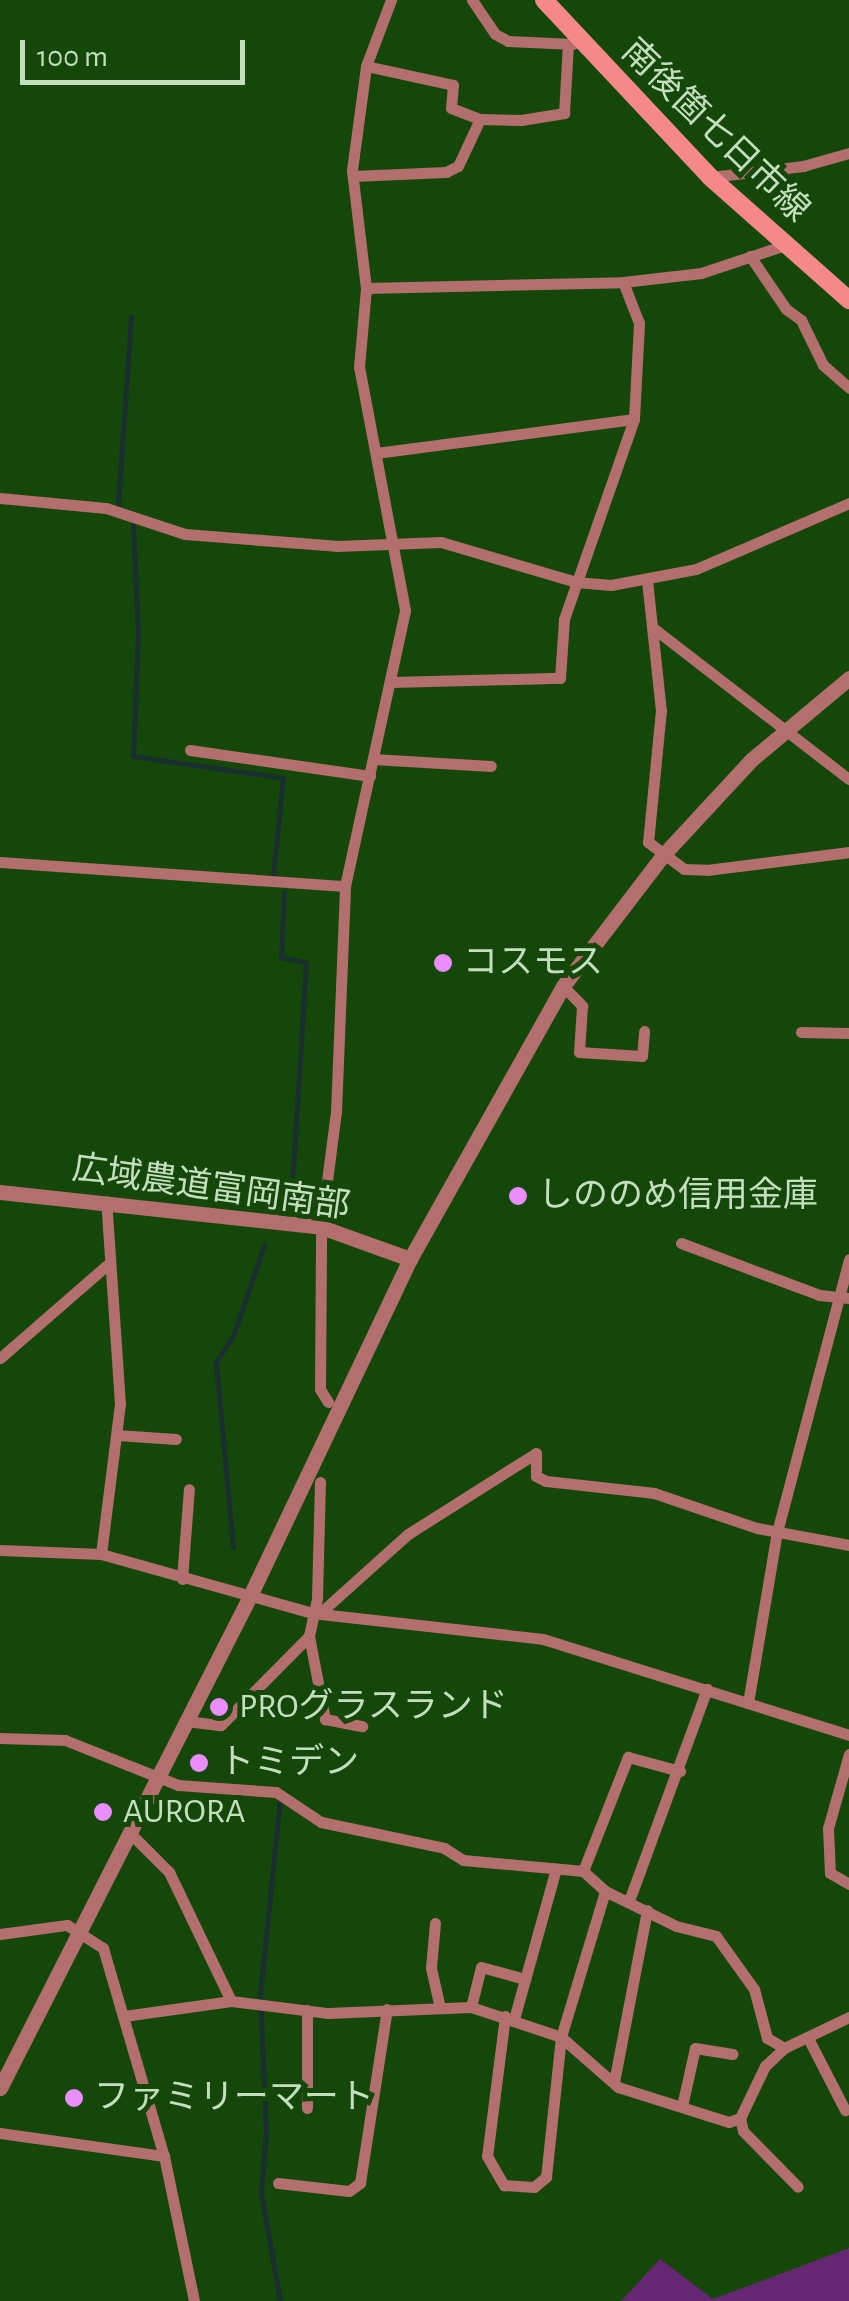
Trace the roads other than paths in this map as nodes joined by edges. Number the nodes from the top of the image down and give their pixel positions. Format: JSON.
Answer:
{"nodes":[{"id":1,"x":391,"y":0,"type":"edge"},
{"id":2,"x":472,"y":0,"type":"edge"},
{"id":3,"x":544,"y":0,"type":"edge"},
{"id":4,"x":575,"y":45,"type":"junction"},
{"id":5,"x":366,"y":66,"type":"junction"},
{"id":6,"x":480,"y":119,"type":"junction"},
{"id":7,"x":849,"y":153,"type":"edge"},
{"id":8,"x":352,"y":176,"type":"junction"},
{"id":9,"x":710,"y":177,"type":"junction"},
{"id":10,"x":784,"y":245,"type":"junction"},
{"id":11,"x":750,"y":256,"type":"junction"},
{"id":12,"x":623,"y":282,"type":"junction"},
{"id":13,"x":366,"y":288,"type":"junction"},
{"id":14,"x":849,"y":300,"type":"edge"},
{"id":15,"x":849,"y":388,"type":"edge"},
{"id":16,"x":634,"y":419,"type":"junction"},
{"id":17,"x":376,"y":454,"type":"junction"},
{"id":18,"x":0,"y":498,"type":"edge"},
{"id":19,"x":849,"y":503,"type":"edge"},
{"id":20,"x":394,"y":540,"type":"junction"},
{"id":21,"x":647,"y":580,"type":"junction"},
{"id":22,"x":576,"y":582,"type":"junction"},
{"id":23,"x":652,"y":627,"type":"junction"},
{"id":24,"x":849,"y":678,"type":"edge"},
{"id":25,"x":392,"y":682,"type":"junction"},
{"id":26,"x":784,"y":732,"type":"junction"},
{"id":27,"x":190,"y":750,"type":"dead end"},
{"id":28,"x":373,"y":759,"type":"junction"},
{"id":29,"x":491,"y":766,"type":"dead end"},
{"id":30,"x":370,"y":776,"type":"junction"},
{"id":31,"x":849,"y":779,"type":"edge"},
{"id":32,"x":849,"y":852,"type":"edge"},
{"id":33,"x":664,"y":854,"type":"junction"},
{"id":34,"x":0,"y":862,"type":"edge"},
{"id":35,"x":345,"y":886,"type":"junction"},
{"id":36,"x":563,"y":986,"type":"junction"},
{"id":37,"x":644,"y":1031,"type":"dead end"},
{"id":38,"x":801,"y":1032,"type":"dead end"},
{"id":39,"x":849,"y":1032,"type":"edge"},
{"id":40,"x":0,"y":1192,"type":"edge"},
{"id":41,"x":106,"y":1201,"type":"junction"},
{"id":42,"x":321,"y":1227,"type":"junction"},
{"id":43,"x":681,"y":1243,"type":"dead end"},
{"id":44,"x":849,"y":1259,"type":"edge"},
{"id":45,"x":410,"y":1260,"type":"junction"},
{"id":46,"x":107,"y":1265,"type":"junction"},
{"id":47,"x":845,"y":1298,"type":"edge"},
{"id":48,"x":0,"y":1358,"type":"edge"},
{"id":49,"x":328,"y":1402,"type":"dead end"},
{"id":50,"x":117,"y":1435,"type":"junction"},
{"id":51,"x":176,"y":1439,"type":"dead end"},
{"id":52,"x":320,"y":1482,"type":"dead end"},
{"id":53,"x":189,"y":1489,"type":"dead end"},
{"id":54,"x":777,"y":1532,"type":"junction"},
{"id":55,"x":849,"y":1545,"type":"edge"},
{"id":56,"x":0,"y":1550,"type":"edge"},
{"id":57,"x":101,"y":1554,"type":"junction"},
{"id":58,"x":182,"y":1578,"type":"junction"},
{"id":59,"x":249,"y":1598,"type":"junction"},
{"id":60,"x":316,"y":1613,"type":"junction"},
{"id":61,"x":309,"y":1636,"type":"junction"},
{"id":62,"x":707,"y":1689,"type":"junction"},
{"id":63,"x":748,"y":1703,"type":"junction"},
{"id":64,"x":186,"y":1721,"type":"junction"},
{"id":65,"x":362,"y":1726,"type":"dead end"},
{"id":66,"x":849,"y":1735,"type":"edge"},
{"id":67,"x":0,"y":1738,"type":"edge"},
{"id":68,"x":849,"y":1754,"type":"edge"},
{"id":69,"x":680,"y":1771,"type":"junction"},
{"id":70,"x":157,"y":1777,"type":"junction"},
{"id":71,"x":129,"y":1832,"type":"junction"},
{"id":72,"x":556,"y":1869,"type":"junction"},
{"id":73,"x":583,"y":1871,"type":"junction"},
{"id":74,"x":849,"y":1884,"type":"edge"},
{"id":75,"x":605,"y":1891,"type":"junction"},
{"id":76,"x":630,"y":1898,"type":"junction"},
{"id":77,"x":647,"y":1910,"type":"junction"},
{"id":78,"x":435,"y":1923,"type":"dead end"},
{"id":79,"x":79,"y":1932,"type":"junction"},
{"id":80,"x":0,"y":1934,"type":"edge"},
{"id":81,"x":525,"y":1979,"type":"junction"},
{"id":82,"x":231,"y":2001,"type":"junction"},
{"id":83,"x":471,"y":2007,"type":"junction"},
{"id":84,"x":440,"y":2008,"type":"junction"},
{"id":85,"x":387,"y":2009,"type":"junction"},
{"id":86,"x":307,"y":2010,"type":"junction"},
{"id":87,"x":848,"y":2013,"type":"edge"},
{"id":88,"x":124,"y":2016,"type":"junction"},
{"id":89,"x":510,"y":2018,"type":"junction"},
{"id":90,"x":561,"y":2037,"type":"junction"},
{"id":91,"x":808,"y":2040,"type":"junction"},
{"id":92,"x":784,"y":2048,"type":"junction"},
{"id":93,"x":734,"y":2054,"type":"dead end"},
{"id":94,"x":614,"y":2082,"type":"junction"},
{"id":95,"x":0,"y":2088,"type":"edge"},
{"id":96,"x":682,"y":2106,"type":"junction"},
{"id":97,"x":306,"y":2108,"type":"dead end"},
{"id":98,"x":845,"y":2110,"type":"dead end"},
{"id":99,"x":740,"y":2118,"type":"junction"},
{"id":100,"x":0,"y":2133,"type":"edge"},
{"id":101,"x":164,"y":2156,"type":"junction"},
{"id":102,"x":278,"y":2183,"type":"dead end"},
{"id":103,"x":798,"y":2187,"type":"dead end"},
{"id":104,"x":194,"y":2301,"type":"edge"}],
"edges":[{"from":1,"to":5,"type":"street"},
{"from":2,"to":4,"type":"street"},
{"from":3,"to":4,"type":"main road","name":"南後箇七日市線"},
{"from":4,"to":6,"type":"street"},
{"from":4,"to":9,"type":"main road","name":"南後箇七日市線"},
{"from":5,"to":6,"type":"street"},
{"from":5,"to":8,"type":"street"},
{"from":6,"to":8,"type":"street"},
{"from":7,"to":9,"type":"street"},
{"from":8,"to":13,"type":"street"},
{"from":9,"to":10,"type":"main road","name":"南後箇七日市線"},
{"from":10,"to":11,"type":"street"},
{"from":10,"to":14,"type":"main road","name":"南後箇七日市線"},
{"from":11,"to":12,"type":"street"},
{"from":11,"to":15,"type":"street"},
{"from":12,"to":13,"type":"street"},
{"from":12,"to":16,"type":"street"},
{"from":13,"to":17,"type":"street"},
{"from":16,"to":17,"type":"street"},
{"from":16,"to":22,"type":"street"},
{"from":17,"to":20,"type":"street"},
{"from":18,"to":20,"type":"street"},
{"from":19,"to":21,"type":"street"},
{"from":20,"to":22,"type":"street"},
{"from":20,"to":25,"type":"street"},
{"from":21,"to":22,"type":"street"},
{"from":21,"to":23,"type":"street"},
{"from":22,"to":25,"type":"street"},
{"from":23,"to":26,"type":"street"},
{"from":23,"to":33,"type":"street"},
{"from":24,"to":26,"type":"street"},
{"from":25,"to":28,"type":"street"},
{"from":26,"to":31,"type":"street"},
{"from":26,"to":33,"type":"street"},
{"from":27,"to":30,"type":"street"},
{"from":28,"to":29,"type":"street"},
{"from":28,"to":30,"type":"street"},
{"from":30,"to":35,"type":"street"},
{"from":32,"to":33,"type":"street"},
{"from":33,"to":36,"type":"street"},
{"from":34,"to":35,"type":"street"},
{"from":35,"to":42,"type":"street"},
{"from":36,"to":37,"type":"street"},
{"from":36,"to":45,"type":"street"},
{"from":38,"to":39,"type":"street"},
{"from":40,"to":41,"type":"street","name":"広域農道富岡南部"},
{"from":41,"to":42,"type":"street","name":"広域農道富岡南部"},
{"from":41,"to":46,"type":"street"},
{"from":42,"to":45,"type":"street","name":"広域農道富岡南部"},
{"from":42,"to":49,"type":"street"},
{"from":43,"to":47,"type":"street"},
{"from":44,"to":47,"type":"street"},
{"from":45,"to":59,"type":"street"},
{"from":46,"to":48,"type":"street"},
{"from":46,"to":50,"type":"street"},
{"from":47,"to":54,"type":"street"},
{"from":50,"to":51,"type":"street"},
{"from":50,"to":57,"type":"street"},
{"from":52,"to":60,"type":"street"},
{"from":53,"to":58,"type":"street"},
{"from":54,"to":55,"type":"street"},
{"from":54,"to":60,"type":"street"},
{"from":54,"to":63,"type":"street"},
{"from":56,"to":57,"type":"street"},
{"from":57,"to":58,"type":"street"},
{"from":58,"to":59,"type":"street"},
{"from":59,"to":60,"type":"street"},
{"from":59,"to":64,"type":"street"},
{"from":60,"to":61,"type":"street"},
{"from":60,"to":62,"type":"street"},
{"from":61,"to":64,"type":"street"},
{"from":61,"to":65,"type":"street"},
{"from":62,"to":63,"type":"street"},
{"from":62,"to":69,"type":"street"},
{"from":63,"to":66,"type":"street"},
{"from":64,"to":70,"type":"street"},
{"from":67,"to":70,"type":"street"},
{"from":68,"to":74,"type":"street"},
{"from":69,"to":73,"type":"street"},
{"from":69,"to":76,"type":"street"},
{"from":70,"to":71,"type":"street"},
{"from":70,"to":72,"type":"street"},
{"from":71,"to":79,"type":"street"},
{"from":71,"to":82,"type":"street"},
{"from":72,"to":73,"type":"street"},
{"from":72,"to":81,"type":"street"},
{"from":73,"to":75,"type":"street"},
{"from":75,"to":76,"type":"street"},
{"from":75,"to":90,"type":"street"},
{"from":76,"to":77,"type":"street"},
{"from":77,"to":92,"type":"street"},
{"from":77,"to":94,"type":"street"},
{"from":78,"to":84,"type":"street"},
{"from":79,"to":80,"type":"street"},
{"from":79,"to":88,"type":"street"},
{"from":79,"to":95,"type":"street"},
{"from":81,"to":83,"type":"street"},
{"from":81,"to":89,"type":"street"},
{"from":82,"to":86,"type":"street"},
{"from":82,"to":88,"type":"street"},
{"from":83,"to":84,"type":"street"},
{"from":83,"to":89,"type":"street"},
{"from":84,"to":85,"type":"street"},
{"from":85,"to":86,"type":"street"},
{"from":85,"to":102,"type":"street"},
{"from":86,"to":97,"type":"street"},
{"from":87,"to":91,"type":"street"},
{"from":88,"to":101,"type":"street"},
{"from":89,"to":90,"type":"street"},
{"from":89,"to":90,"type":"street"},
{"from":90,"to":94,"type":"street"},
{"from":91,"to":92,"type":"street"},
{"from":91,"to":98,"type":"street"},
{"from":92,"to":99,"type":"street"},
{"from":93,"to":96,"type":"street"},
{"from":94,"to":96,"type":"street"},
{"from":96,"to":99,"type":"street"},
{"from":99,"to":103,"type":"street"},
{"from":100,"to":101,"type":"street"},
{"from":101,"to":104,"type":"street"}]}
